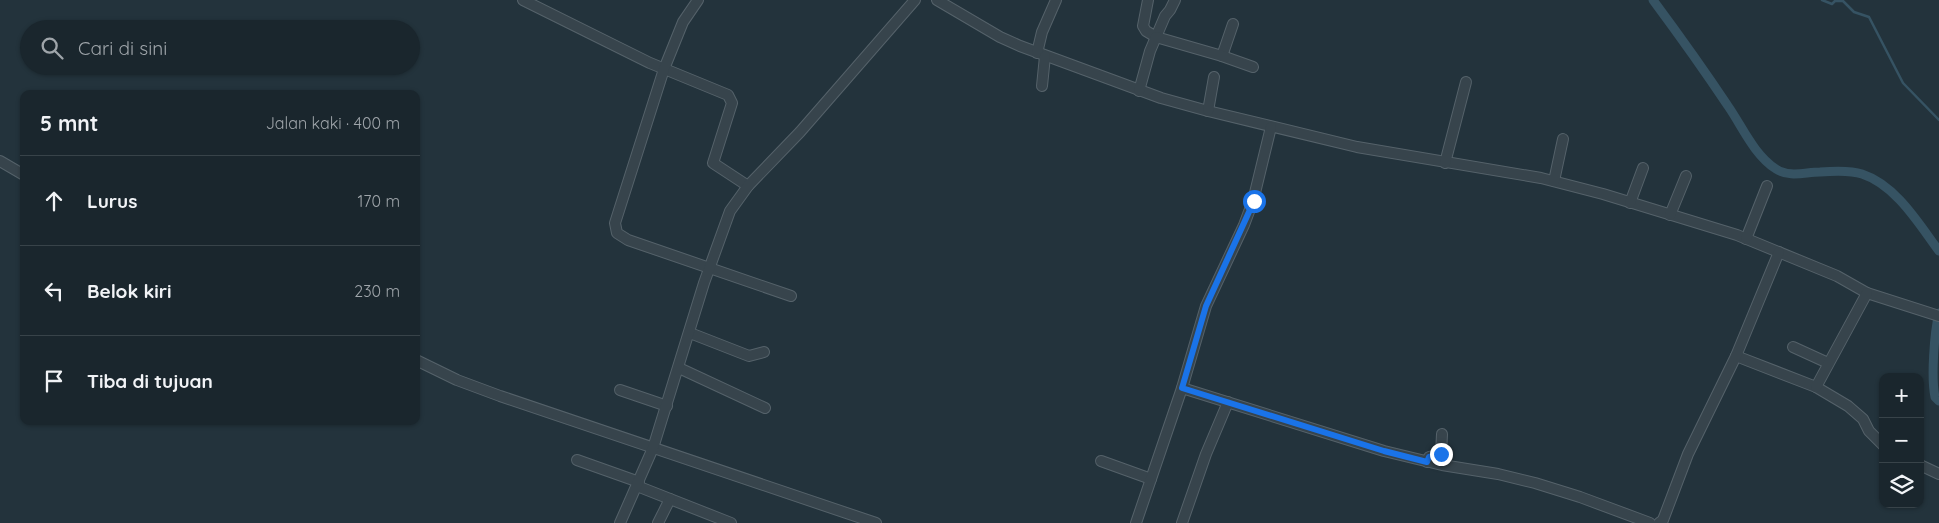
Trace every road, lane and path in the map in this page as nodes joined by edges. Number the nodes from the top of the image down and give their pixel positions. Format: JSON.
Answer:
{"nodes":[{"id":1,"x":523,"y":0,"type":"edge"},
{"id":2,"x":698,"y":0,"type":"edge"},
{"id":3,"x":915,"y":0,"type":"edge"},
{"id":4,"x":937,"y":0,"type":"edge"},
{"id":5,"x":1056,"y":0,"type":"edge"},
{"id":6,"x":1148,"y":0,"type":"edge"},
{"id":7,"x":1175,"y":0,"type":"edge"},
{"id":8,"x":1233,"y":24,"type":"dead end"},
{"id":9,"x":1156,"y":37,"type":"junction"},
{"id":10,"x":1041,"y":54,"type":"junction"},
{"id":11,"x":1222,"y":56,"type":"junction"},
{"id":12,"x":1253,"y":67,"type":"dead end"},
{"id":13,"x":664,"y":69,"type":"junction"},
{"id":14,"x":1214,"y":77,"type":"dead end"},
{"id":15,"x":1466,"y":82,"type":"dead end"},
{"id":16,"x":1042,"y":86,"type":"dead end"},
{"id":17,"x":1139,"y":90,"type":"junction"},
{"id":18,"x":1208,"y":111,"type":"junction"},
{"id":19,"x":1271,"y":127,"type":"junction"},
{"id":20,"x":1563,"y":139,"type":"dead end"},
{"id":21,"x":0,"y":161,"type":"edge"},
{"id":22,"x":1445,"y":163,"type":"junction"},
{"id":23,"x":1643,"y":168,"type":"dead end"},
{"id":24,"x":20,"y":173,"type":"edge"},
{"id":25,"x":1686,"y":176,"type":"dead end"},
{"id":26,"x":1554,"y":181,"type":"junction"},
{"id":27,"x":748,"y":186,"type":"junction"},
{"id":28,"x":1767,"y":186,"type":"dead end"},
{"id":29,"x":1630,"y":203,"type":"junction"},
{"id":30,"x":1670,"y":216,"type":"junction"},
{"id":31,"x":1746,"y":239,"type":"junction"},
{"id":32,"x":1779,"y":252,"type":"junction"},
{"id":33,"x":710,"y":268,"type":"junction"},
{"id":34,"x":1867,"y":293,"type":"junction"},
{"id":35,"x":791,"y":296,"type":"dead end"},
{"id":36,"x":1937,"y":316,"type":"edge"},
{"id":37,"x":690,"y":333,"type":"junction"},
{"id":38,"x":1793,"y":347,"type":"dead end"},
{"id":39,"x":764,"y":352,"type":"dead end"},
{"id":40,"x":1736,"y":356,"type":"junction"},
{"id":41,"x":420,"y":362,"type":"edge"},
{"id":42,"x":1828,"y":363,"type":"junction"},
{"id":43,"x":679,"y":368,"type":"junction"},
{"id":44,"x":1182,"y":388,"type":"junction"},
{"id":45,"x":1816,"y":388,"type":"junction"},
{"id":46,"x":620,"y":390,"type":"dead end"},
{"id":47,"x":1228,"y":402,"type":"junction"},
{"id":48,"x":667,"y":406,"type":"junction"},
{"id":49,"x":766,"y":408,"type":"dead end"},
{"id":50,"x":1442,"y":434,"type":"dead end"},
{"id":51,"x":1879,"y":441,"type":"edge"},
{"id":52,"x":653,"y":448,"type":"junction"},
{"id":53,"x":576,"y":460,"type":"dead end"},
{"id":54,"x":1101,"y":460,"type":"dead end"},
{"id":55,"x":1427,"y":462,"type":"junction"},
{"id":56,"x":1924,"y":467,"type":"edge"},
{"id":57,"x":1939,"y":474,"type":"edge"},
{"id":58,"x":1151,"y":478,"type":"junction"},
{"id":59,"x":638,"y":484,"type":"junction"},
{"id":60,"x":670,"y":499,"type":"junction"},
{"id":61,"x":620,"y":523,"type":"edge"},
{"id":62,"x":658,"y":523,"type":"edge"},
{"id":63,"x":731,"y":523,"type":"edge"},
{"id":64,"x":876,"y":523,"type":"edge"},
{"id":65,"x":1136,"y":523,"type":"edge"},
{"id":66,"x":1182,"y":523,"type":"edge"},
{"id":67,"x":1650,"y":523,"type":"edge"},
{"id":68,"x":1659,"y":523,"type":"edge"}],
"edges":[{"from":1,"to":13,"type":"street"},
{"from":2,"to":13,"type":"street"},
{"from":3,"to":27,"type":"street"},
{"from":4,"to":10,"type":"street"},
{"from":5,"to":10,"type":"street"},
{"from":6,"to":9,"type":"street"},
{"from":7,"to":9,"type":"street"},
{"from":8,"to":11,"type":"street"},
{"from":9,"to":11,"type":"street"},
{"from":9,"to":17,"type":"street"},
{"from":10,"to":16,"type":"street"},
{"from":10,"to":17,"type":"street"},
{"from":11,"to":12,"type":"street"},
{"from":13,"to":27,"type":"street"},
{"from":13,"to":33,"type":"street"},
{"from":14,"to":18,"type":"street"},
{"from":15,"to":22,"type":"street"},
{"from":17,"to":18,"type":"street"},
{"from":18,"to":19,"type":"street"},
{"from":19,"to":22,"type":"street"},
{"from":19,"to":44,"type":"street"},
{"from":20,"to":26,"type":"street"},
{"from":21,"to":24,"type":"street"},
{"from":22,"to":26,"type":"street"},
{"from":23,"to":29,"type":"street"},
{"from":25,"to":30,"type":"street"},
{"from":26,"to":29,"type":"street"},
{"from":27,"to":33,"type":"street"},
{"from":28,"to":31,"type":"street"},
{"from":29,"to":30,"type":"street"},
{"from":30,"to":31,"type":"street"},
{"from":31,"to":32,"type":"street"},
{"from":32,"to":34,"type":"street"},
{"from":32,"to":40,"type":"street"},
{"from":33,"to":35,"type":"street"},
{"from":33,"to":37,"type":"street"},
{"from":34,"to":36,"type":"street"},
{"from":34,"to":42,"type":"street"},
{"from":37,"to":39,"type":"street"},
{"from":37,"to":43,"type":"street"},
{"from":38,"to":42,"type":"street"},
{"from":40,"to":45,"type":"street"},
{"from":40,"to":68,"type":"street"},
{"from":41,"to":52,"type":"street"},
{"from":42,"to":45,"type":"street"},
{"from":43,"to":48,"type":"street"},
{"from":43,"to":49,"type":"street"},
{"from":44,"to":47,"type":"street"},
{"from":44,"to":58,"type":"street"},
{"from":45,"to":51,"type":"street"},
{"from":46,"to":48,"type":"street"},
{"from":47,"to":55,"type":"street"},
{"from":47,"to":66,"type":"street"},
{"from":48,"to":52,"type":"street"},
{"from":50,"to":55,"type":"street"},
{"from":52,"to":59,"type":"street"},
{"from":52,"to":64,"type":"street"},
{"from":53,"to":59,"type":"street"},
{"from":54,"to":58,"type":"street"},
{"from":55,"to":67,"type":"street"},
{"from":56,"to":57,"type":"street"},
{"from":58,"to":65,"type":"street"},
{"from":59,"to":60,"type":"street"},
{"from":59,"to":61,"type":"street"},
{"from":60,"to":62,"type":"street"},
{"from":60,"to":63,"type":"street"}]}
